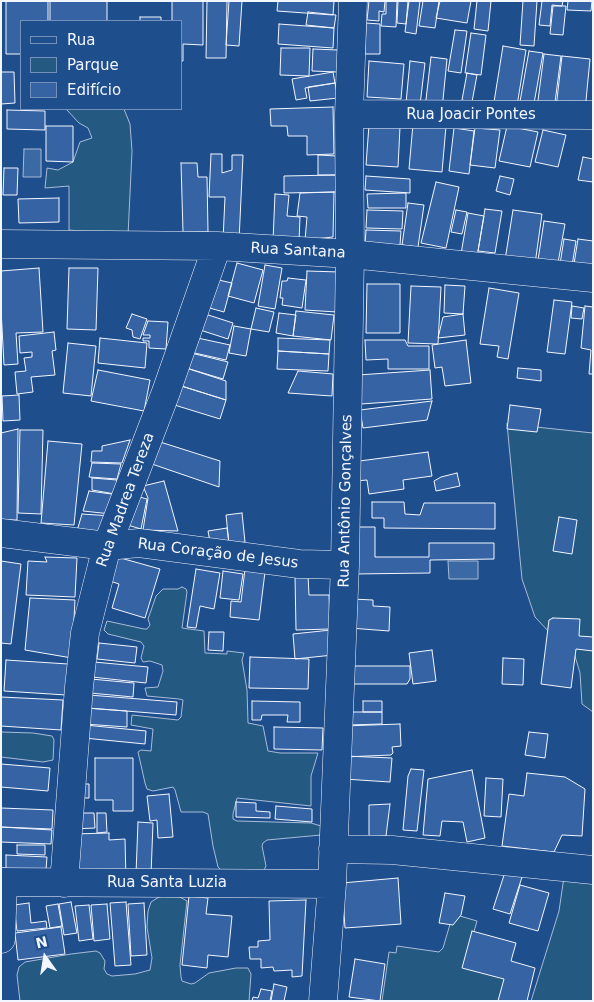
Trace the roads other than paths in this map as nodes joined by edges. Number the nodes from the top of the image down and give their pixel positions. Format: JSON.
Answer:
{"nodes":[{"id":1,"x":353,"y":1,"type":"edge"},
{"id":2,"x":348,"y":114,"type":"junction"},
{"id":3,"x":593,"y":115,"type":"edge"},
{"id":4,"x":1,"y":244,"type":"edge"},
{"id":5,"x":217,"y":246,"type":"junction"},
{"id":6,"x":350,"y":254,"type":"junction"},
{"id":7,"x":593,"y":278,"type":"edge"},
{"id":8,"x":1,"y":533,"type":"edge"},
{"id":9,"x":107,"y":546,"type":"junction"},
{"id":10,"x":345,"y":565,"type":"junction"},
{"id":11,"x":333,"y":849,"type":"junction"},
{"id":12,"x":593,"y":870,"type":"edge"},
{"id":13,"x":2,"y":882,"type":"edge"},
{"id":14,"x":64,"y":883,"type":"junction"},
{"id":15,"x":332,"y":884,"type":"junction"},
{"id":16,"x":1,"y":939,"type":"edge"},
{"id":17,"x":323,"y":1001,"type":"edge"}],
"edges":[{"from":1,"to":2,"type":"street","name":"Rua Antônio Gonçalves"},
{"from":2,"to":3,"type":"street","name":"Rua Joacir Pontes"},
{"from":2,"to":6,"type":"street","name":"Rua Antônio Gonçalves"},
{"from":4,"to":5,"type":"street","name":"Rua Santana"},
{"from":5,"to":6,"type":"street","name":"Rua Santana"},
{"from":5,"to":9,"type":"street","name":"Rua Madrea Tereza"},
{"from":6,"to":7,"type":"street","name":"Rua Santana"},
{"from":6,"to":10,"type":"street","name":"Rua Antônio Gonçalves"},
{"from":8,"to":9,"type":"street","name":"Rua Coração de Jesus"},
{"from":9,"to":10,"type":"street","name":"Rua Coração de Jesus"},
{"from":9,"to":14,"type":"street","name":"Rua Madrea Tereza"},
{"from":10,"to":11,"type":"street","name":"Rua Antônio Gonçalves"},
{"from":11,"to":12,"type":"street"},
{"from":11,"to":15,"type":"street","name":"Rua Antônio Gonçalves"},
{"from":13,"to":14,"type":"street","name":"Rua Santa Luzia"},
{"from":13,"to":16,"type":"street"},
{"from":14,"to":15,"type":"street","name":"Rua Santa Luzia"},
{"from":15,"to":17,"type":"street","name":"Rua Antônio Gonçalves"}]}
